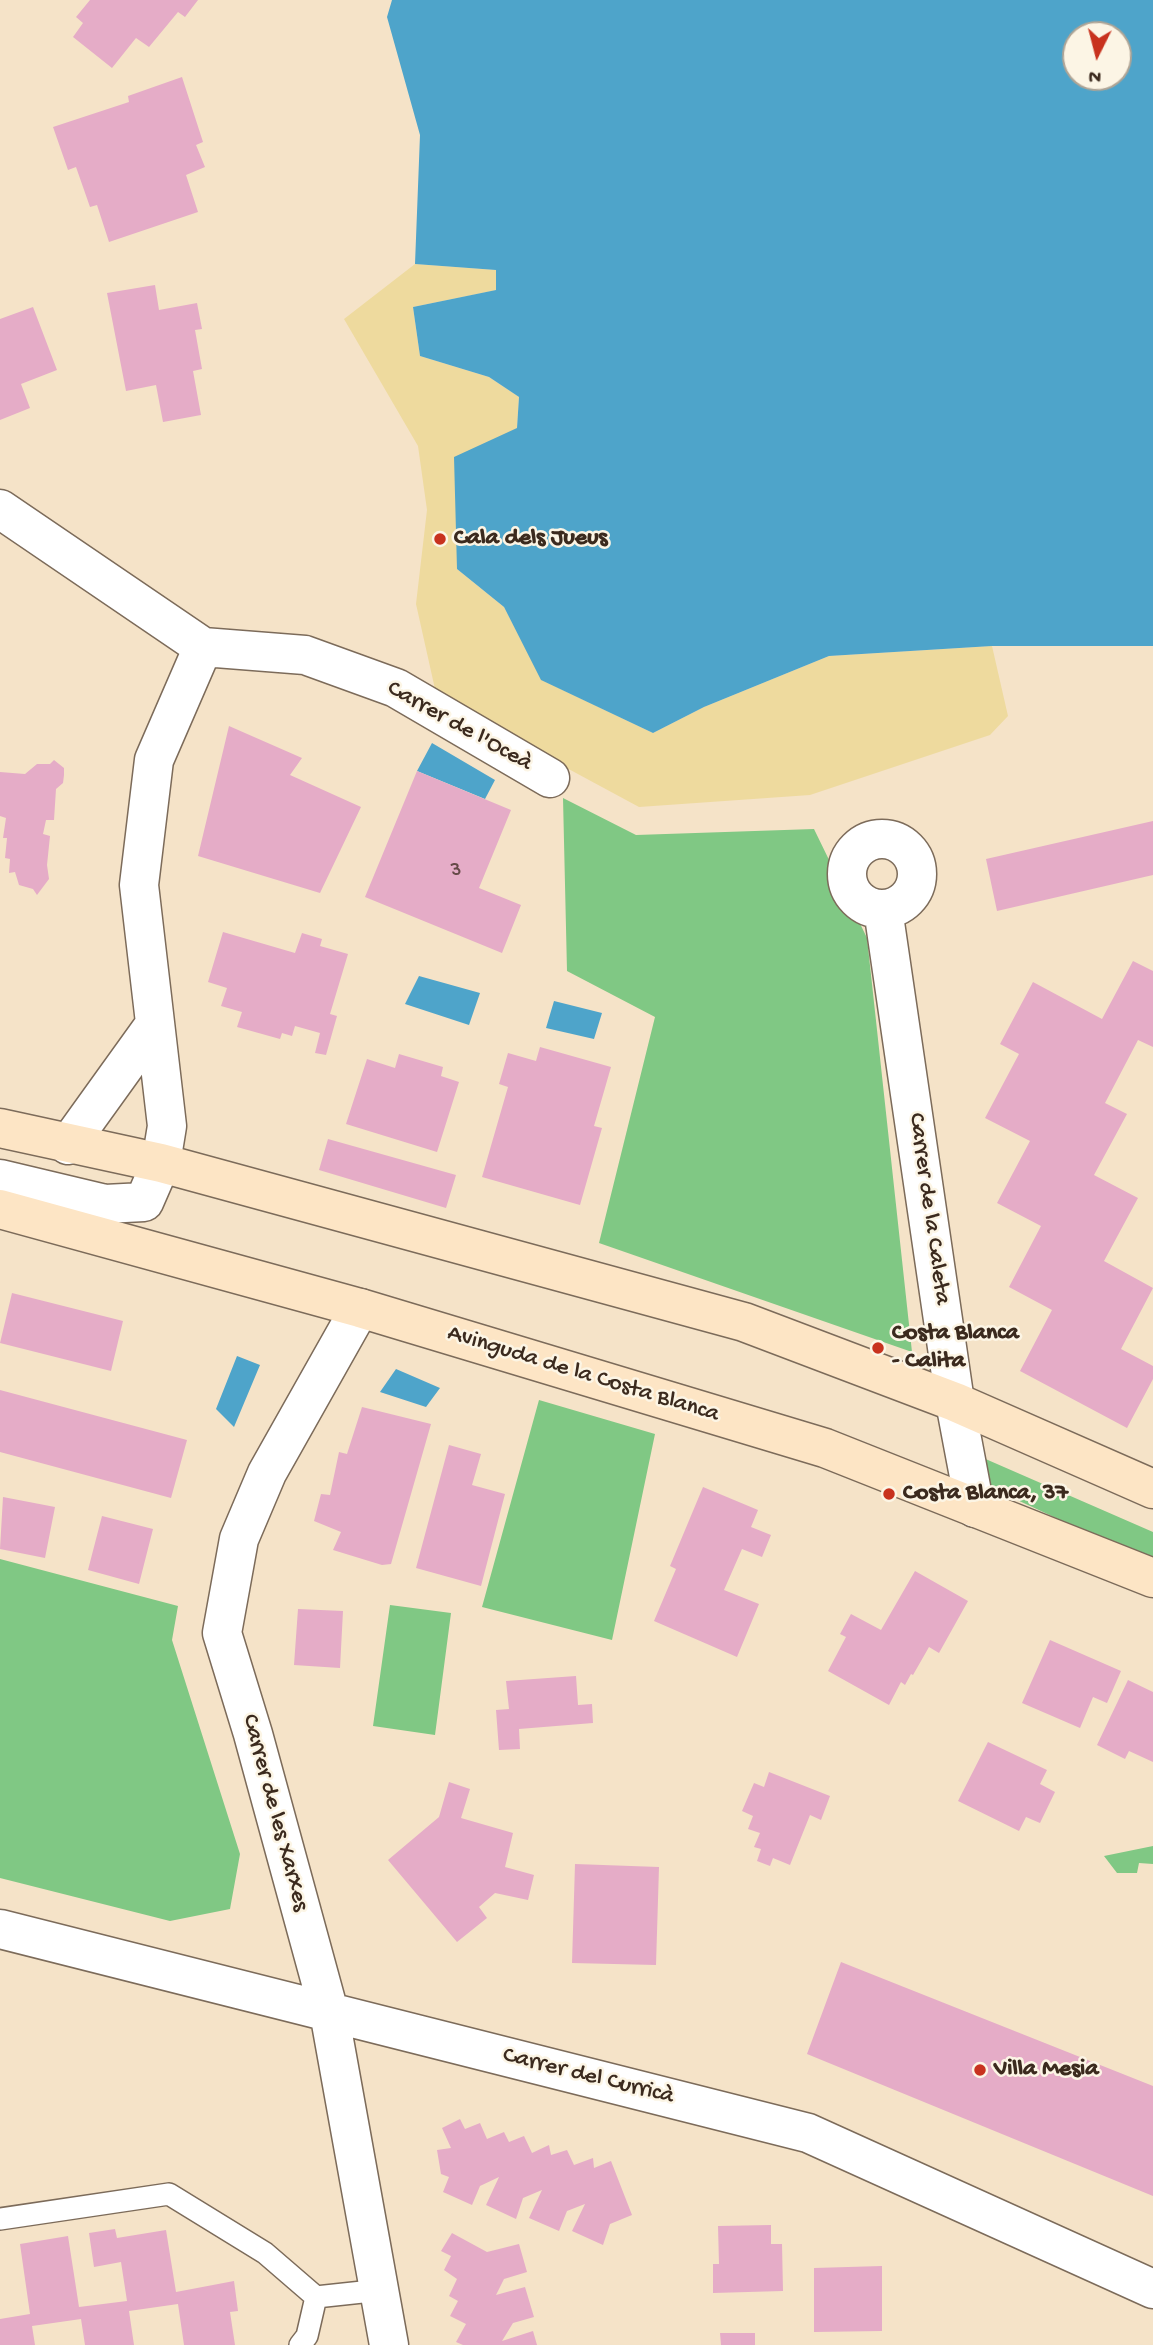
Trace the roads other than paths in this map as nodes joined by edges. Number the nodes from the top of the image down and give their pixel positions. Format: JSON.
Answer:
{"nodes":[{"id":1,"x":0,"y":509,"type":"edge"},
{"id":2,"x":203,"y":647,"type":"junction"},
{"id":3,"x":550,"y":778,"type":"dead end"},
{"id":4,"x":883,"y":909,"type":"dead end"},
{"id":5,"x":155,"y":1024,"type":"junction"},
{"id":6,"x":0,"y":1128,"type":"edge"},
{"id":7,"x":68,"y":1145,"type":"junction"},
{"id":8,"x":161,"y":1163,"type":"junction"},
{"id":9,"x":0,"y":1179,"type":"edge"},
{"id":10,"x":0,"y":1209,"type":"edge"},
{"id":11,"x":360,"y":1308,"type":"junction"},
{"id":12,"x":955,"y":1402,"type":"junction"},
{"id":13,"x":1153,"y":1489,"type":"edge"},
{"id":14,"x":975,"y":1508,"type":"junction"},
{"id":15,"x":1153,"y":1578,"type":"edge"},
{"id":16,"x":0,"y":1929,"type":"edge"},
{"id":17,"x":329,"y":2012,"type":"junction"},
{"id":18,"x":0,"y":2219,"type":"edge"},
{"id":19,"x":1153,"y":2289,"type":"edge"},
{"id":20,"x":381,"y":2290,"type":"junction"},
{"id":21,"x":316,"y":2297,"type":"junction"},
{"id":22,"x":300,"y":2345,"type":"edge"},
{"id":23,"x":389,"y":2345,"type":"edge"}],
"edges":[{"from":1,"to":2,"type":"street","name":"Carrer de l'Oceà"},
{"from":2,"to":3,"type":"street","name":"Carrer de l'Oceà"},
{"from":2,"to":5,"type":"street"},
{"from":4,"to":12,"type":"street","name":"Carrer de la Caleta"},
{"from":5,"to":7,"type":"street"},
{"from":5,"to":8,"type":"street"},
{"from":6,"to":7,"type":"street"},
{"from":7,"to":8,"type":"street"},
{"from":8,"to":9,"type":"street"},
{"from":8,"to":12,"type":"street"},
{"from":10,"to":11,"type":"street","name":"Avinguda de la Costa Blanca"},
{"from":11,"to":14,"type":"street","name":"Avinguda de la Costa Blanca"},
{"from":11,"to":17,"type":"street","name":"Carrer de les Xarxes"},
{"from":12,"to":13,"type":"street"},
{"from":12,"to":14,"type":"street","name":"Carrer de la Caleta"},
{"from":14,"to":15,"type":"street","name":"Avinguda de la Costa Blanca"},
{"from":16,"to":17,"type":"street","name":"Carrer del Curricà"},
{"from":17,"to":19,"type":"street","name":"Carrer del Curricà"},
{"from":17,"to":20,"type":"street","name":"Carrer de les Xarxes"},
{"from":18,"to":21,"type":"lane"},
{"from":20,"to":21,"type":"lane"},
{"from":20,"to":23,"type":"street","name":"Carrer de les Xarxes"},
{"from":21,"to":22,"type":"lane"}]}
